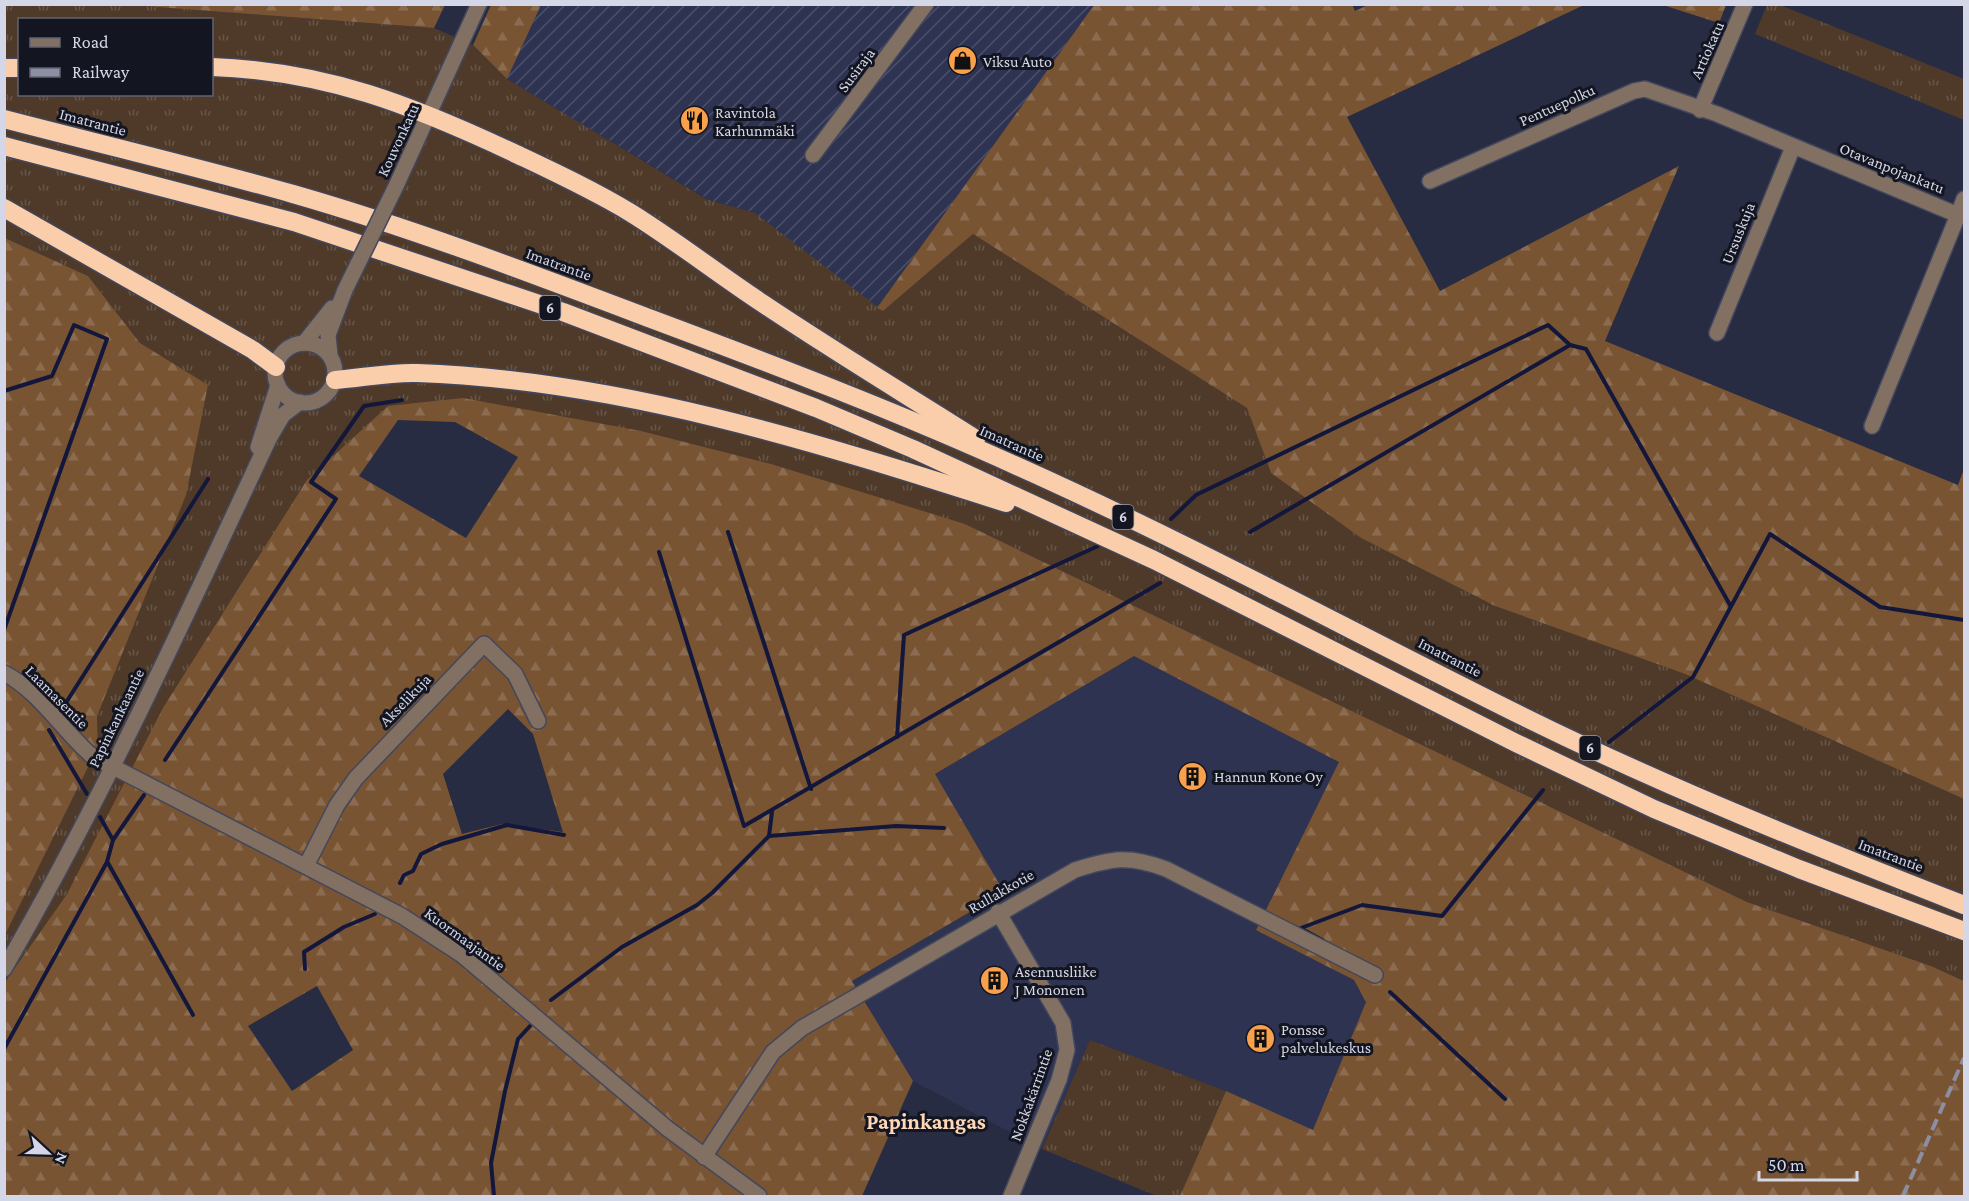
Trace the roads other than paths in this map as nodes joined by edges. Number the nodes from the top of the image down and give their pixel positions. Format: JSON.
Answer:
{"nodes":[{"id":1,"x":479,"y":4,"type":"edge"},
{"id":2,"x":926,"y":4,"type":"edge"},
{"id":3,"x":1745,"y":4,"type":"edge"},
{"id":4,"x":213,"y":67,"type":"edge"},
{"id":5,"x":1700,"y":110,"type":"junction"},
{"id":6,"x":430,"y":114,"type":"junction"},
{"id":7,"x":4,"y":119,"type":"edge"},
{"id":8,"x":4,"y":146,"type":"edge"},
{"id":9,"x":1793,"y":147,"type":"junction"},
{"id":10,"x":813,"y":155,"type":"dead end"},
{"id":11,"x":1430,"y":181,"type":"dead end"},
{"id":12,"x":1965,"y":199,"type":"edge"},
{"id":13,"x":4,"y":208,"type":"edge"},
{"id":14,"x":1958,"y":214,"type":"junction"},
{"id":15,"x":345,"y":290,"type":"junction"},
{"id":16,"x":1717,"y":333,"type":"dead end"},
{"id":17,"x":304,"y":343,"type":"junction"},
{"id":18,"x":330,"y":355,"type":"junction"},
{"id":19,"x":277,"y":376,"type":"junction"},
{"id":20,"x":335,"y":380,"type":"junction"},
{"id":21,"x":300,"y":402,"type":"junction"},
{"id":22,"x":1872,"y":426,"type":"dead end"},
{"id":23,"x":1021,"y":468,"type":"junction"},
{"id":24,"x":251,"y":478,"type":"junction"},
{"id":25,"x":1077,"y":525,"type":"junction"},
{"id":26,"x":4,"y":673,"type":"edge"},
{"id":27,"x":538,"y":721,"type":"dead end"},
{"id":28,"x":113,"y":768,"type":"junction"},
{"id":29,"x":306,"y":866,"type":"junction"},
{"id":30,"x":1965,"y":905,"type":"edge"},
{"id":31,"x":999,"y":912,"type":"junction"},
{"id":32,"x":1963,"y":930,"type":"edge"},
{"id":33,"x":4,"y":969,"type":"edge"},
{"id":34,"x":1375,"y":975,"type":"dead end"},
{"id":35,"x":704,"y":1157,"type":"junction"},
{"id":36,"x":759,"y":1197,"type":"edge"},
{"id":37,"x":1011,"y":1197,"type":"edge"}],
"edges":[{"from":1,"to":6,"type":"street","name":"Kouvonkatu"},
{"from":2,"to":10,"type":"street","name":"Susiraja"},
{"from":3,"to":5,"type":"street","name":"Artiokatu"},
{"from":4,"to":6,"type":"highway"},
{"from":5,"to":9,"type":"street","name":"Otavanpojankatu"},
{"from":5,"to":11,"type":"street","name":"Pentuepolku"},
{"from":6,"to":15,"type":"street","name":"Kouvonkatu","bridge":true},
{"from":6,"to":23,"type":"highway"},
{"from":7,"to":23,"type":"highway","name":"Imatrantie","number":"6"},
{"from":8,"to":25,"type":"highway","number":"6"},
{"from":9,"to":14,"type":"street","name":"Otavanpojankatu"},
{"from":9,"to":16,"type":"street","name":"Ursuskuja"},
{"from":12,"to":14,"type":"street"},
{"from":13,"to":19,"type":"highway"},
{"from":14,"to":22,"type":"street"},
{"from":15,"to":17,"type":"street","name":"Kouvonkatu"},
{"from":15,"to":18,"type":"street","name":"Kouvonkatu"},
{"from":17,"to":18,"type":"street"},
{"from":17,"to":19,"type":"street"},
{"from":18,"to":20,"type":"street"},
{"from":19,"to":21,"type":"street"},
{"from":19,"to":24,"type":"street","name":"Papinkankaantie"},
{"from":20,"to":21,"type":"street"},
{"from":20,"to":25,"type":"highway"},
{"from":21,"to":24,"type":"street","name":"Papinkankaantie"},
{"from":23,"to":30,"type":"highway","name":"Imatrantie","number":"6"},
{"from":24,"to":28,"type":"street","name":"Papinkankaantie"},
{"from":25,"to":32,"type":"highway","number":"6"},
{"from":26,"to":28,"type":"street","name":"Laamasentie"},
{"from":27,"to":29,"type":"street","name":"Akselikuja"},
{"from":28,"to":29,"type":"street","name":"Kuormaajantie"},
{"from":28,"to":33,"type":"street","name":"Papinkankaantie"},
{"from":29,"to":35,"type":"street","name":"Kuormaajantie"},
{"from":31,"to":34,"type":"street","name":"Rullakkotie"},
{"from":31,"to":35,"type":"street","name":"Rullakkotie"},
{"from":31,"to":37,"type":"street","name":"Nokkakärrintie"},
{"from":35,"to":36,"type":"street","name":"Kuormaajantie"}]}
